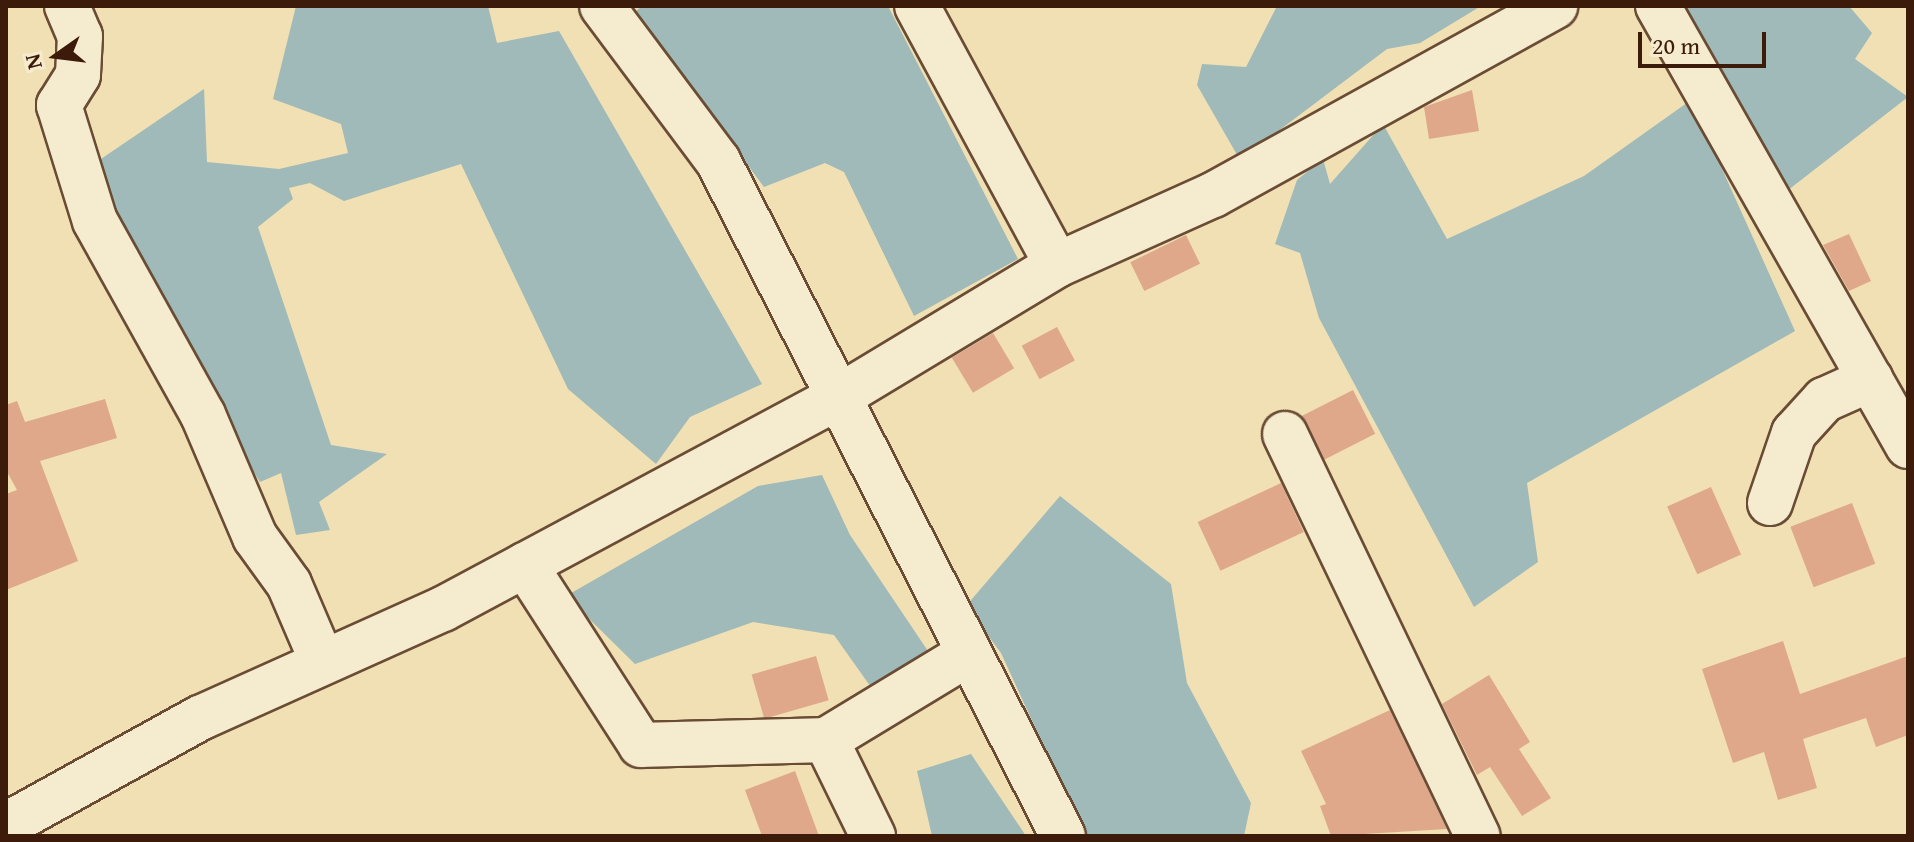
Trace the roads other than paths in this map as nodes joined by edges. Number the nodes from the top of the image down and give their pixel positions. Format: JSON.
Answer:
{"nodes":[{"id":1,"x":67,"y":6,"type":"edge"},
{"id":2,"x":602,"y":6,"type":"edge"},
{"id":3,"x":917,"y":6,"type":"edge"},
{"id":4,"x":1555,"y":6,"type":"edge"},
{"id":5,"x":1658,"y":6,"type":"edge"},
{"id":6,"x":1057,"y":265,"type":"junction"},
{"id":7,"x":1871,"y":379,"type":"junction"},
{"id":8,"x":835,"y":399,"type":"junction"},
{"id":9,"x":1285,"y":434,"type":"dead end"},
{"id":10,"x":1908,"y":446,"type":"edge"},
{"id":11,"x":1770,"y":503,"type":"dead end"},
{"id":12,"x":525,"y":565,"type":"junction"},
{"id":13,"x":968,"y":654,"type":"junction"},
{"id":14,"x":322,"y":661,"type":"junction"},
{"id":15,"x":826,"y":740,"type":"junction"},
{"id":16,"x":6,"y":825,"type":"edge"},
{"id":17,"x":873,"y":836,"type":"edge"},
{"id":18,"x":1063,"y":836,"type":"edge"},
{"id":19,"x":1478,"y":836,"type":"edge"}],
"edges":[{"from":1,"to":14,"type":"street"},
{"from":2,"to":8,"type":"street"},
{"from":3,"to":6,"type":"street"},
{"from":4,"to":6,"type":"street"},
{"from":5,"to":7,"type":"street"},
{"from":6,"to":8,"type":"street"},
{"from":7,"to":10,"type":"street"},
{"from":7,"to":11,"type":"street"},
{"from":8,"to":12,"type":"street"},
{"from":8,"to":13,"type":"street"},
{"from":9,"to":19,"type":"street"},
{"from":12,"to":14,"type":"street"},
{"from":12,"to":15,"type":"street"},
{"from":13,"to":15,"type":"street"},
{"from":13,"to":18,"type":"street"},
{"from":14,"to":16,"type":"street"},
{"from":15,"to":17,"type":"street"}]}
